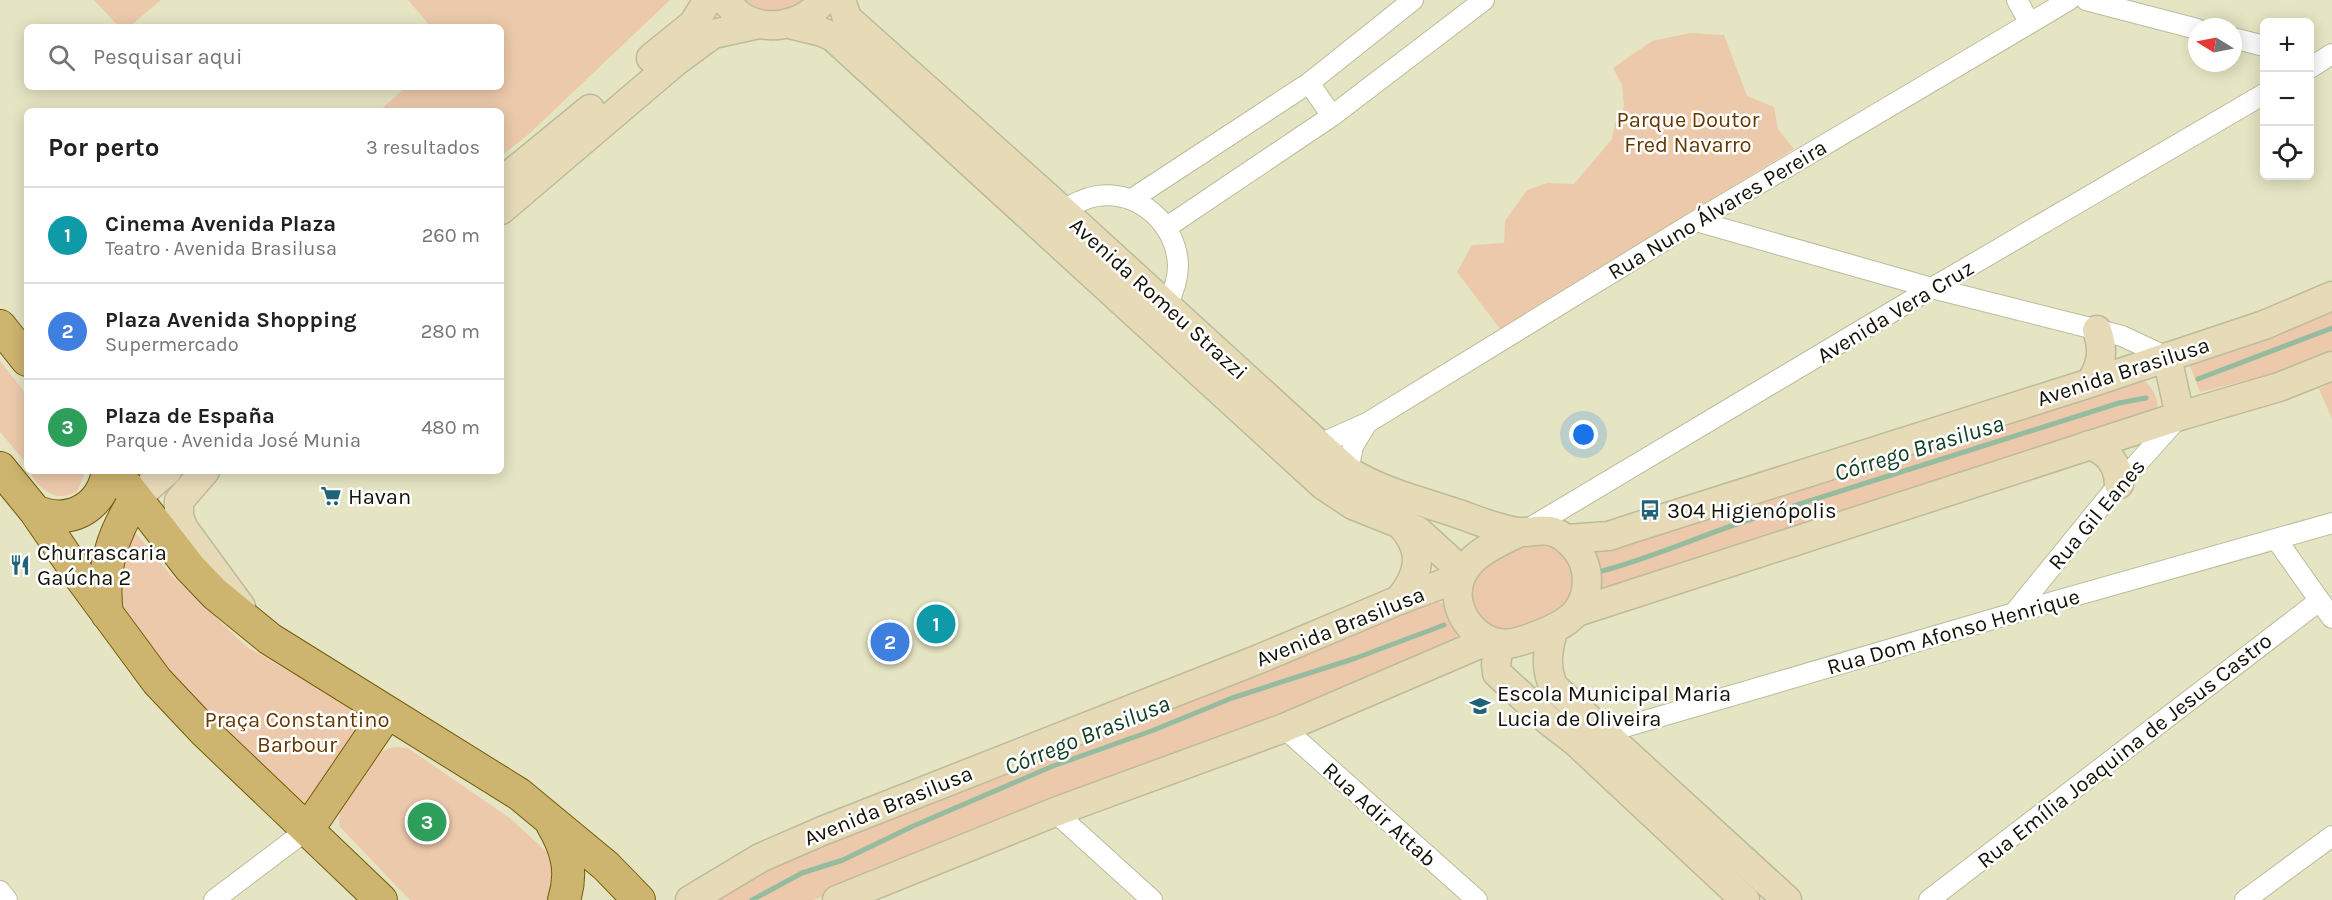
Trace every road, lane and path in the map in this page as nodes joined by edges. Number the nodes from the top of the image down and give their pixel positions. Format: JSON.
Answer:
{"nodes":[{"id":1,"x":708,"y":0,"type":"edge"},
{"id":2,"x":724,"y":0,"type":"edge"},
{"id":3,"x":823,"y":0,"type":"edge"},
{"id":4,"x":841,"y":0,"type":"edge"},
{"id":5,"x":1413,"y":0,"type":"edge"},
{"id":6,"x":1484,"y":0,"type":"edge"},
{"id":7,"x":2017,"y":0,"type":"edge"},
{"id":8,"x":2069,"y":0,"type":"edge"},
{"id":9,"x":2086,"y":0,"type":"edge"},
{"id":10,"x":2029,"y":22,"type":"junction"},
{"id":11,"x":759,"y":24,"type":"junction"},
{"id":12,"x":789,"y":24,"type":"junction"},
{"id":13,"x":2188,"y":27,"type":"edge"},
{"id":14,"x":2242,"y":40,"type":"edge"},
{"id":15,"x":2260,"y":45,"type":"edge"},
{"id":16,"x":1309,"y":83,"type":"junction"},
{"id":17,"x":2260,"y":97,"type":"edge"},
{"id":18,"x":1332,"y":116,"type":"junction"},
{"id":19,"x":504,"y":180,"type":"edge"},
{"id":20,"x":1132,"y":200,"type":"junction"},
{"id":21,"x":504,"y":207,"type":"edge"},
{"id":22,"x":1063,"y":211,"type":"junction"},
{"id":23,"x":1696,"y":221,"type":"junction"},
{"id":24,"x":1167,"y":227,"type":"junction"},
{"id":25,"x":1932,"y":288,"type":"junction"},
{"id":26,"x":2332,"y":296,"type":"edge"},
{"id":27,"x":1167,"y":305,"type":"junction"},
{"id":28,"x":0,"y":326,"type":"edge"},
{"id":29,"x":2097,"y":330,"type":"junction"},
{"id":30,"x":24,"y":356,"type":"edge"},
{"id":31,"x":2167,"y":357,"type":"junction"},
{"id":32,"x":2332,"y":366,"type":"edge"},
{"id":33,"x":2090,"y":383,"type":"junction"},
{"id":34,"x":2180,"y":416,"type":"junction"},
{"id":35,"x":1367,"y":423,"type":"junction"},
{"id":36,"x":1320,"y":444,"type":"junction"},
{"id":37,"x":2089,"y":445,"type":"junction"},
{"id":38,"x":0,"y":468,"type":"edge"},
{"id":39,"x":1348,"y":471,"type":"junction"},
{"id":40,"x":107,"y":474,"type":"edge"},
{"id":41,"x":117,"y":474,"type":"edge"},
{"id":42,"x":164,"y":474,"type":"edge"},
{"id":43,"x":202,"y":474,"type":"edge"},
{"id":44,"x":2119,"y":484,"type":"junction"},
{"id":45,"x":136,"y":498,"type":"junction"},
{"id":46,"x":35,"y":511,"type":"junction"},
{"id":47,"x":2332,"y":523,"type":"edge"},
{"id":48,"x":1399,"y":524,"type":"junction"},
{"id":49,"x":1523,"y":531,"type":"junction"},
{"id":50,"x":1566,"y":539,"type":"junction"},
{"id":51,"x":2276,"y":539,"type":"junction"},
{"id":52,"x":1462,"y":575,"type":"junction"},
{"id":53,"x":1399,"y":600,"type":"junction"},
{"id":54,"x":2319,"y":601,"type":"junction"},
{"id":55,"x":1577,"y":612,"type":"junction"},
{"id":56,"x":2014,"y":613,"type":"junction"},
{"id":57,"x":106,"y":614,"type":"junction"},
{"id":58,"x":2332,"y":618,"type":"edge"},
{"id":59,"x":251,"y":623,"type":"junction"},
{"id":60,"x":1554,"y":628,"type":"junction"},
{"id":61,"x":1494,"y":642,"type":"junction"},
{"id":62,"x":387,"y":713,"type":"junction"},
{"id":63,"x":1284,"y":728,"type":"junction"},
{"id":64,"x":1603,"y":733,"type":"junction"},
{"id":65,"x":1576,"y":742,"type":"junction"},
{"id":66,"x":332,"y":795,"type":"junction"},
{"id":67,"x":1055,"y":812,"type":"junction"},
{"id":68,"x":549,"y":819,"type":"junction"},
{"id":69,"x":308,"y":830,"type":"junction"},
{"id":70,"x":2332,"y":836,"type":"edge"},
{"id":71,"x":333,"y":854,"type":"junction"},
{"id":72,"x":0,"y":891,"type":"edge"},
{"id":73,"x":7,"y":900,"type":"edge"},
{"id":74,"x":214,"y":900,"type":"edge"},
{"id":75,"x":381,"y":900,"type":"edge"},
{"id":76,"x":564,"y":900,"type":"edge"},
{"id":77,"x":639,"y":900,"type":"edge"},
{"id":78,"x":690,"y":900,"type":"edge"},
{"id":79,"x":837,"y":900,"type":"edge"},
{"id":80,"x":1152,"y":900,"type":"edge"},
{"id":81,"x":1476,"y":900,"type":"edge"},
{"id":82,"x":1745,"y":900,"type":"edge"},
{"id":83,"x":1787,"y":900,"type":"edge"},
{"id":84,"x":1929,"y":900,"type":"edge"},
{"id":85,"x":2245,"y":900,"type":"edge"}],
"edges":[{"from":1,"to":19,"type":"main road"},
{"from":2,"to":11,"type":"main road"},
{"from":3,"to":12,"type":"main road"},
{"from":4,"to":22,"type":"main road","name":"Avenida Romeu Strazzi"},
{"from":5,"to":16,"type":"street"},
{"from":6,"to":18,"type":"street"},
{"from":7,"to":10,"type":"street"},
{"from":8,"to":10,"type":"street","name":"Rua Nuno Álvares Pereira"},
{"from":9,"to":13,"type":"street"},
{"from":10,"to":23,"type":"street","name":"Rua Nuno Álvares Pereira"},
{"from":11,"to":12,"type":"main road","name":"Avenida Romeu Strazzi"},
{"from":11,"to":21,"type":"main road","name":"Avenida Romeu Strazzi"},
{"from":12,"to":48,"type":"main road","name":"Avenida Romeu Strazzi"},
{"from":14,"to":15,"type":"street"},
{"from":16,"to":18,"type":"street"},
{"from":16,"to":20,"type":"street"},
{"from":17,"to":25,"type":"street","name":"Avenida Vera Cruz"},
{"from":18,"to":24,"type":"street"},
{"from":20,"to":22,"type":"street"},
{"from":20,"to":24,"type":"street"},
{"from":22,"to":27,"type":"main road","name":"Avenida Romeu Strazzi"},
{"from":23,"to":25,"type":"street"},
{"from":23,"to":35,"type":"street","name":"Rua Nuno Álvares Pereira"},
{"from":24,"to":27,"type":"street"},
{"from":25,"to":29,"type":"street"},
{"from":25,"to":49,"type":"street","name":"Avenida Vera Cruz"},
{"from":26,"to":31,"type":"main road","name":"Avenida Brasilusa"},
{"from":27,"to":36,"type":"main road","name":"Avenida Romeu Strazzi"},
{"from":28,"to":30,"type":"main road"},
{"from":29,"to":31,"type":"street"},
{"from":29,"to":33,"type":"main road"},
{"from":31,"to":33,"type":"main road","name":"Avenida Brasilusa"},
{"from":31,"to":34,"type":"main road"},
{"from":32,"to":34,"type":"main road"},
{"from":33,"to":50,"type":"main road","name":"Avenida Brasilusa"},
{"from":34,"to":37,"type":"main road"},
{"from":34,"to":44,"type":"street","name":"Rua Gil Eanes"},
{"from":35,"to":36,"type":"street","name":"Rua Nuno Álvares Pereira"},
{"from":35,"to":39,"type":"street","name":"Rua Nuno Álvares Pereira"},
{"from":36,"to":39,"type":"main road","name":"Avenida Romeu Strazzi"},
{"from":37,"to":44,"type":"main road"},
{"from":37,"to":55,"type":"main road"},
{"from":38,"to":46,"type":"main road"},
{"from":39,"to":49,"type":"main road","name":"Avenida Romeu Strazzi"},
{"from":40,"to":46,"type":"main road"},
{"from":41,"to":45,"type":"main road"},
{"from":42,"to":45,"type":"main road"},
{"from":43,"to":59,"type":"main road"},
{"from":44,"to":56,"type":"street","name":"Rua Gil Eanes"},
{"from":45,"to":57,"type":"main road"},
{"from":45,"to":59,"type":"main road"},
{"from":46,"to":57,"type":"main road"},
{"from":47,"to":51,"type":"street","name":"Rua Dom Afonso Henrique"},
{"from":48,"to":52,"type":"main road","name":"Avenida Romeu Strazzi"},
{"from":48,"to":53,"type":"main road"},
{"from":49,"to":50,"type":"main road"},
{"from":49,"to":52,"type":"main road"},
{"from":50,"to":55,"type":"main road"},
{"from":51,"to":54,"type":"street"},
{"from":51,"to":56,"type":"street","name":"Rua Dom Afonso Henrique"},
{"from":52,"to":53,"type":"main road","name":"Avenida Brasilusa"},
{"from":52,"to":61,"type":"main road"},
{"from":53,"to":78,"type":"main road","name":"Avenida Brasilusa"},
{"from":54,"to":58,"type":"street"},
{"from":54,"to":84,"type":"street","name":"Rua Emília Joaquina de Jesus Castro"},
{"from":55,"to":60,"type":"main road"},
{"from":56,"to":64,"type":"street","name":"Rua Dom Afonso Henrique"},
{"from":57,"to":69,"type":"main road"},
{"from":59,"to":62,"type":"main road"},
{"from":60,"to":61,"type":"main road"},
{"from":60,"to":64,"type":"main road"},
{"from":61,"to":63,"type":"main road"},
{"from":61,"to":65,"type":"main road"},
{"from":62,"to":66,"type":"main road"},
{"from":62,"to":68,"type":"main road"},
{"from":63,"to":67,"type":"main road"},
{"from":63,"to":81,"type":"street","name":"Rua Adir Attab"},
{"from":64,"to":65,"type":"street","name":"Rua Dom Afonso Henrique"},
{"from":64,"to":83,"type":"main road"},
{"from":65,"to":82,"type":"main road"},
{"from":66,"to":69,"type":"main road"},
{"from":66,"to":71,"type":"main road"},
{"from":67,"to":79,"type":"main road"},
{"from":67,"to":80,"type":"street"},
{"from":68,"to":76,"type":"main road"},
{"from":68,"to":77,"type":"main road"},
{"from":69,"to":71,"type":"main road"},
{"from":69,"to":74,"type":"street"},
{"from":70,"to":85,"type":"street"},
{"from":71,"to":75,"type":"main road"},
{"from":72,"to":73,"type":"street"}]}
